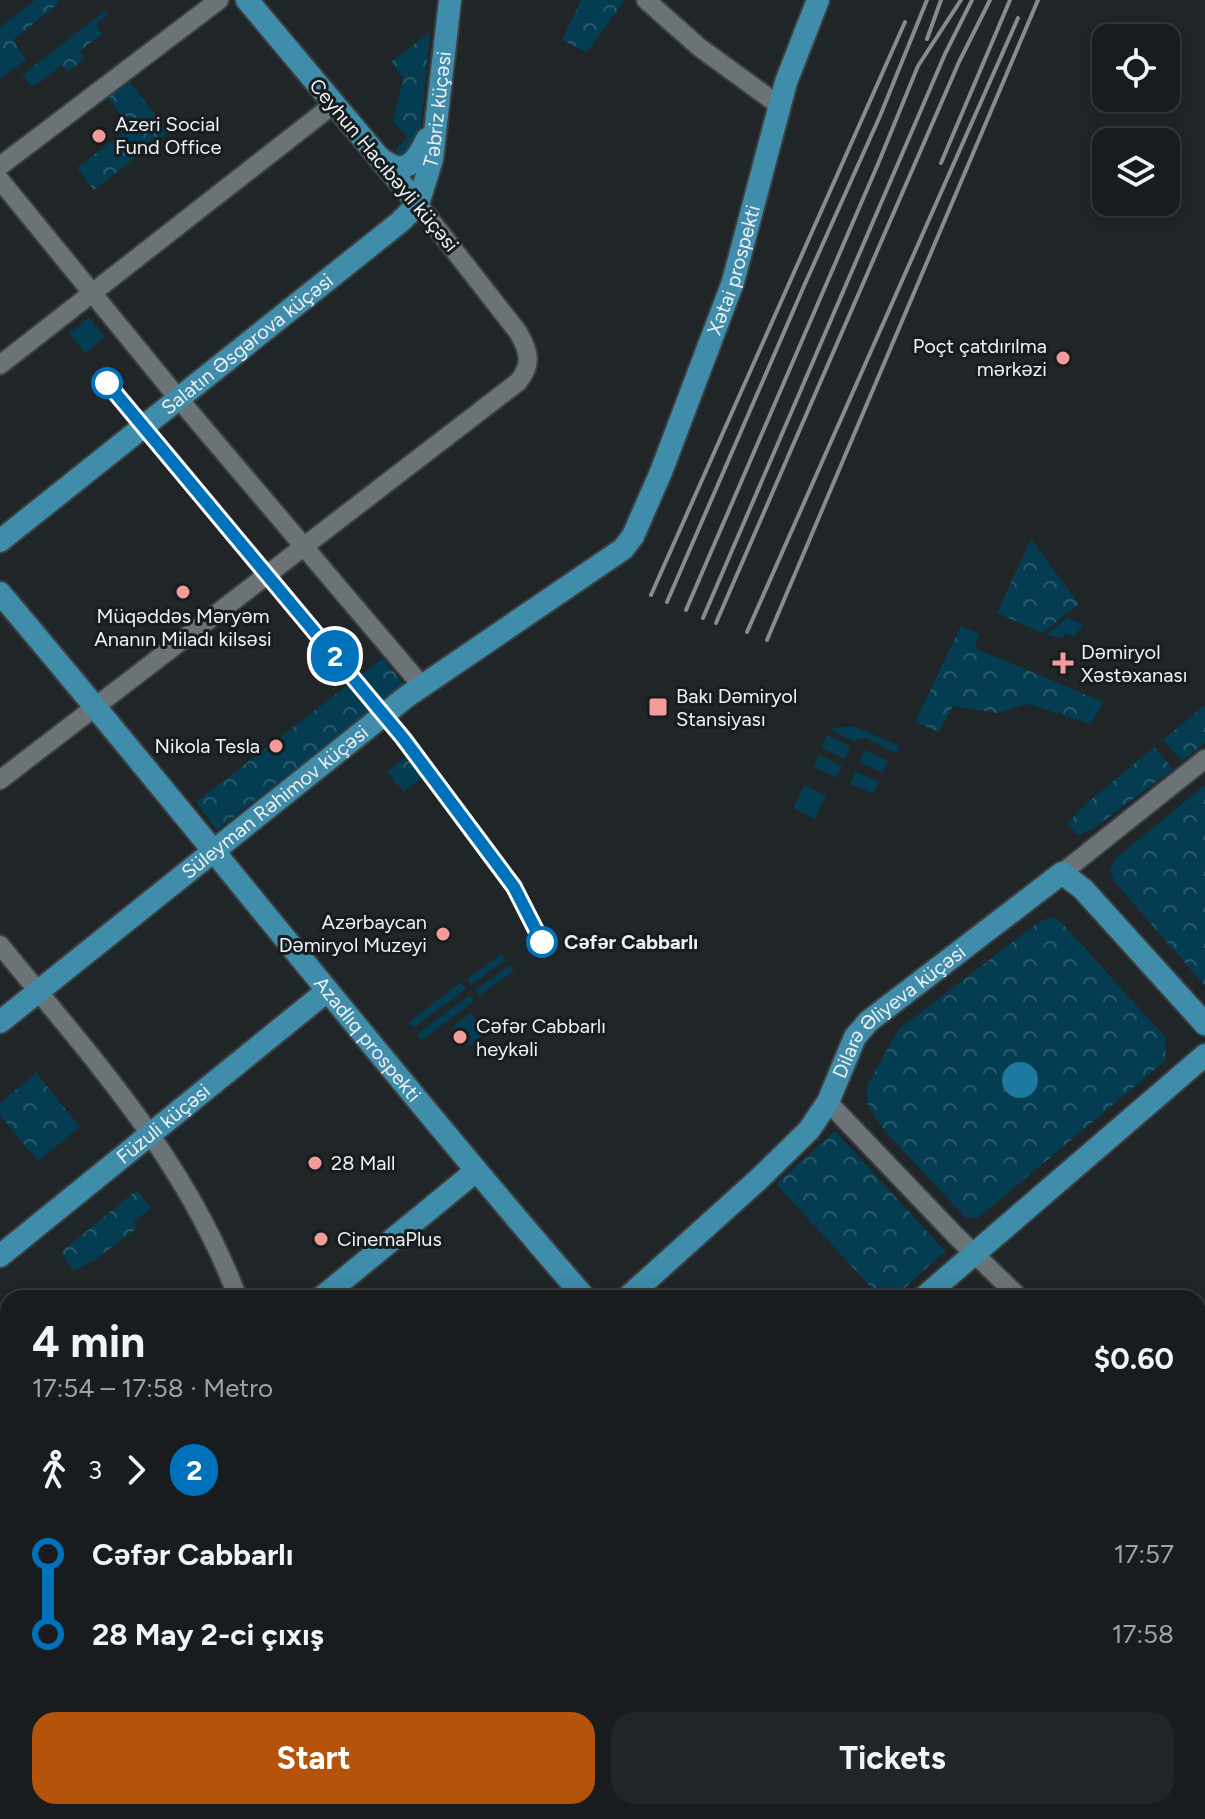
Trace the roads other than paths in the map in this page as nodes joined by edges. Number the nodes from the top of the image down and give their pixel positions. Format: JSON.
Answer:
{"nodes":[{"id":1,"x":219,"y":0,"type":"edge"},
{"id":2,"x":247,"y":0,"type":"edge"},
{"id":3,"x":443,"y":0,"type":"edge"},
{"id":4,"x":450,"y":0,"type":"edge"},
{"id":5,"x":646,"y":0,"type":"edge"},
{"id":6,"x":818,"y":0,"type":"edge"},
{"id":7,"x":334,"y":104,"type":"junction"},
{"id":8,"x":780,"y":106,"type":"junction"},
{"id":9,"x":427,"y":139,"type":"junction"},
{"id":10,"x":372,"y":151,"type":"junction"},
{"id":11,"x":0,"y":166,"type":"edge"},
{"id":12,"x":0,"y":180,"type":"edge"},
{"id":13,"x":418,"y":204,"type":"junction"},
{"id":14,"x":92,"y":293,"type":"junction"},
{"id":15,"x":0,"y":365,"type":"edge"},
{"id":16,"x":178,"y":398,"type":"junction"},
{"id":17,"x":633,"y":536,"type":"joint"},
{"id":18,"x":0,"y":541,"type":"edge"},
{"id":19,"x":303,"y":548,"type":"junction"},
{"id":20,"x":0,"y":593,"type":"edge"},
{"id":21,"x":422,"y":686,"type":"junction"},
{"id":22,"x":97,"y":707,"type":"junction"},
{"id":23,"x":1205,"y":759,"type":"edge"},
{"id":24,"x":0,"y":780,"type":"edge"},
{"id":25,"x":214,"y":850,"type":"junction"},
{"id":26,"x":1062,"y":873,"type":"junction"},
{"id":27,"x":0,"y":945,"type":"edge"},
{"id":28,"x":327,"y":991,"type":"junction"},
{"id":29,"x":38,"y":992,"type":"junction"},
{"id":30,"x":0,"y":1022,"type":"edge"},
{"id":31,"x":1205,"y":1024,"type":"edge"},
{"id":32,"x":1205,"y":1055,"type":"edge"},
{"id":33,"x":828,"y":1102,"type":"junction"},
{"id":34,"x":151,"y":1134,"type":"junction"},
{"id":35,"x":476,"y":1171,"type":"junction"},
{"id":36,"x":974,"y":1254,"type":"junction"},
{"id":37,"x":0,"y":1256,"type":"edge"},
{"id":38,"x":235,"y":1290,"type":"edge"},
{"id":39,"x":331,"y":1290,"type":"edge"},
{"id":40,"x":578,"y":1290,"type":"edge"},
{"id":41,"x":636,"y":1290,"type":"edge"},
{"id":42,"x":932,"y":1290,"type":"edge"},
{"id":43,"x":1012,"y":1290,"type":"edge"}],
"edges":[{"from":1,"to":11,"type":"street"},
{"from":2,"to":7,"type":"main road","name":"Ceyhun Hacıbəyli küçəsi"},
{"from":3,"to":9,"type":"main road","name":"Təbriz küçəsi"},
{"from":4,"to":13,"type":"main road","name":"Təbriz küçəsi"},
{"from":5,"to":8,"type":"street"},
{"from":6,"to":8,"type":"main road","name":"Xətai prospekti"},
{"from":7,"to":10,"type":"main road","name":"Ceyhun Hacıbəyli küçəsi"},
{"from":7,"to":14,"type":"street"},
{"from":8,"to":17,"type":"main road","name":"Xətai prospekti"},
{"from":9,"to":10,"type":"main road"},
{"from":9,"to":13,"type":"main road","name":"Təbriz küçəsi"},
{"from":10,"to":13,"type":"main road","name":"Ceyhun Hacıbəyli küçəsi"},
{"from":12,"to":14,"type":"street"},
{"from":13,"to":16,"type":"main road","name":"Salatın Əsgərova küçəsi"},
{"from":13,"to":19,"type":"street","name":"Ceyhun Hacıbəyli küçəsi"},
{"from":14,"to":15,"type":"street"},
{"from":14,"to":16,"type":"street"},
{"from":16,"to":18,"type":"main road","name":"Salatın Əsgərova küçəsi"},
{"from":16,"to":19,"type":"street"},
{"from":17,"to":21,"type":"main road","name":"Süleyman Rəhimov küçəsi"},
{"from":19,"to":21,"type":"street"},
{"from":19,"to":22,"type":"street"},
{"from":20,"to":22,"type":"main road","name":"Azadlıq prospekti"},
{"from":21,"to":25,"type":"main road","name":"Süleyman Rəhimov küçəsi"},
{"from":22,"to":24,"type":"street"},
{"from":22,"to":25,"type":"main road","name":"Azadlıq prospekti"},
{"from":23,"to":26,"type":"street","name":"Dilarə Əliyeva küçəsi"},
{"from":25,"to":28,"type":"main road","name":"Azadlıq prospekti"},
{"from":25,"to":29,"type":"main road","name":"Süleyman Rəhimov küçəsi"},
{"from":26,"to":31,"type":"main road"},
{"from":26,"to":33,"type":"main road","name":"Dilarə Əliyeva küçəsi"},
{"from":27,"to":29,"type":"street"},
{"from":28,"to":34,"type":"main road","name":"Füzuli küçəsi"},
{"from":28,"to":35,"type":"main road","name":"Azadlıq prospekti"},
{"from":29,"to":30,"type":"main road","name":"Süleyman Rəhimov küçəsi"},
{"from":29,"to":34,"type":"street"},
{"from":32,"to":36,"type":"main road"},
{"from":33,"to":36,"type":"street"},
{"from":33,"to":41,"type":"main road","name":"Dilarə Əliyeva küçəsi"},
{"from":34,"to":37,"type":"main road","name":"Füzuli küçəsi"},
{"from":34,"to":38,"type":"street"},
{"from":35,"to":39,"type":"main road"},
{"from":35,"to":40,"type":"main road","name":"Azadlıq prospekti"},
{"from":36,"to":42,"type":"main road"},
{"from":36,"to":43,"type":"street"}]}
